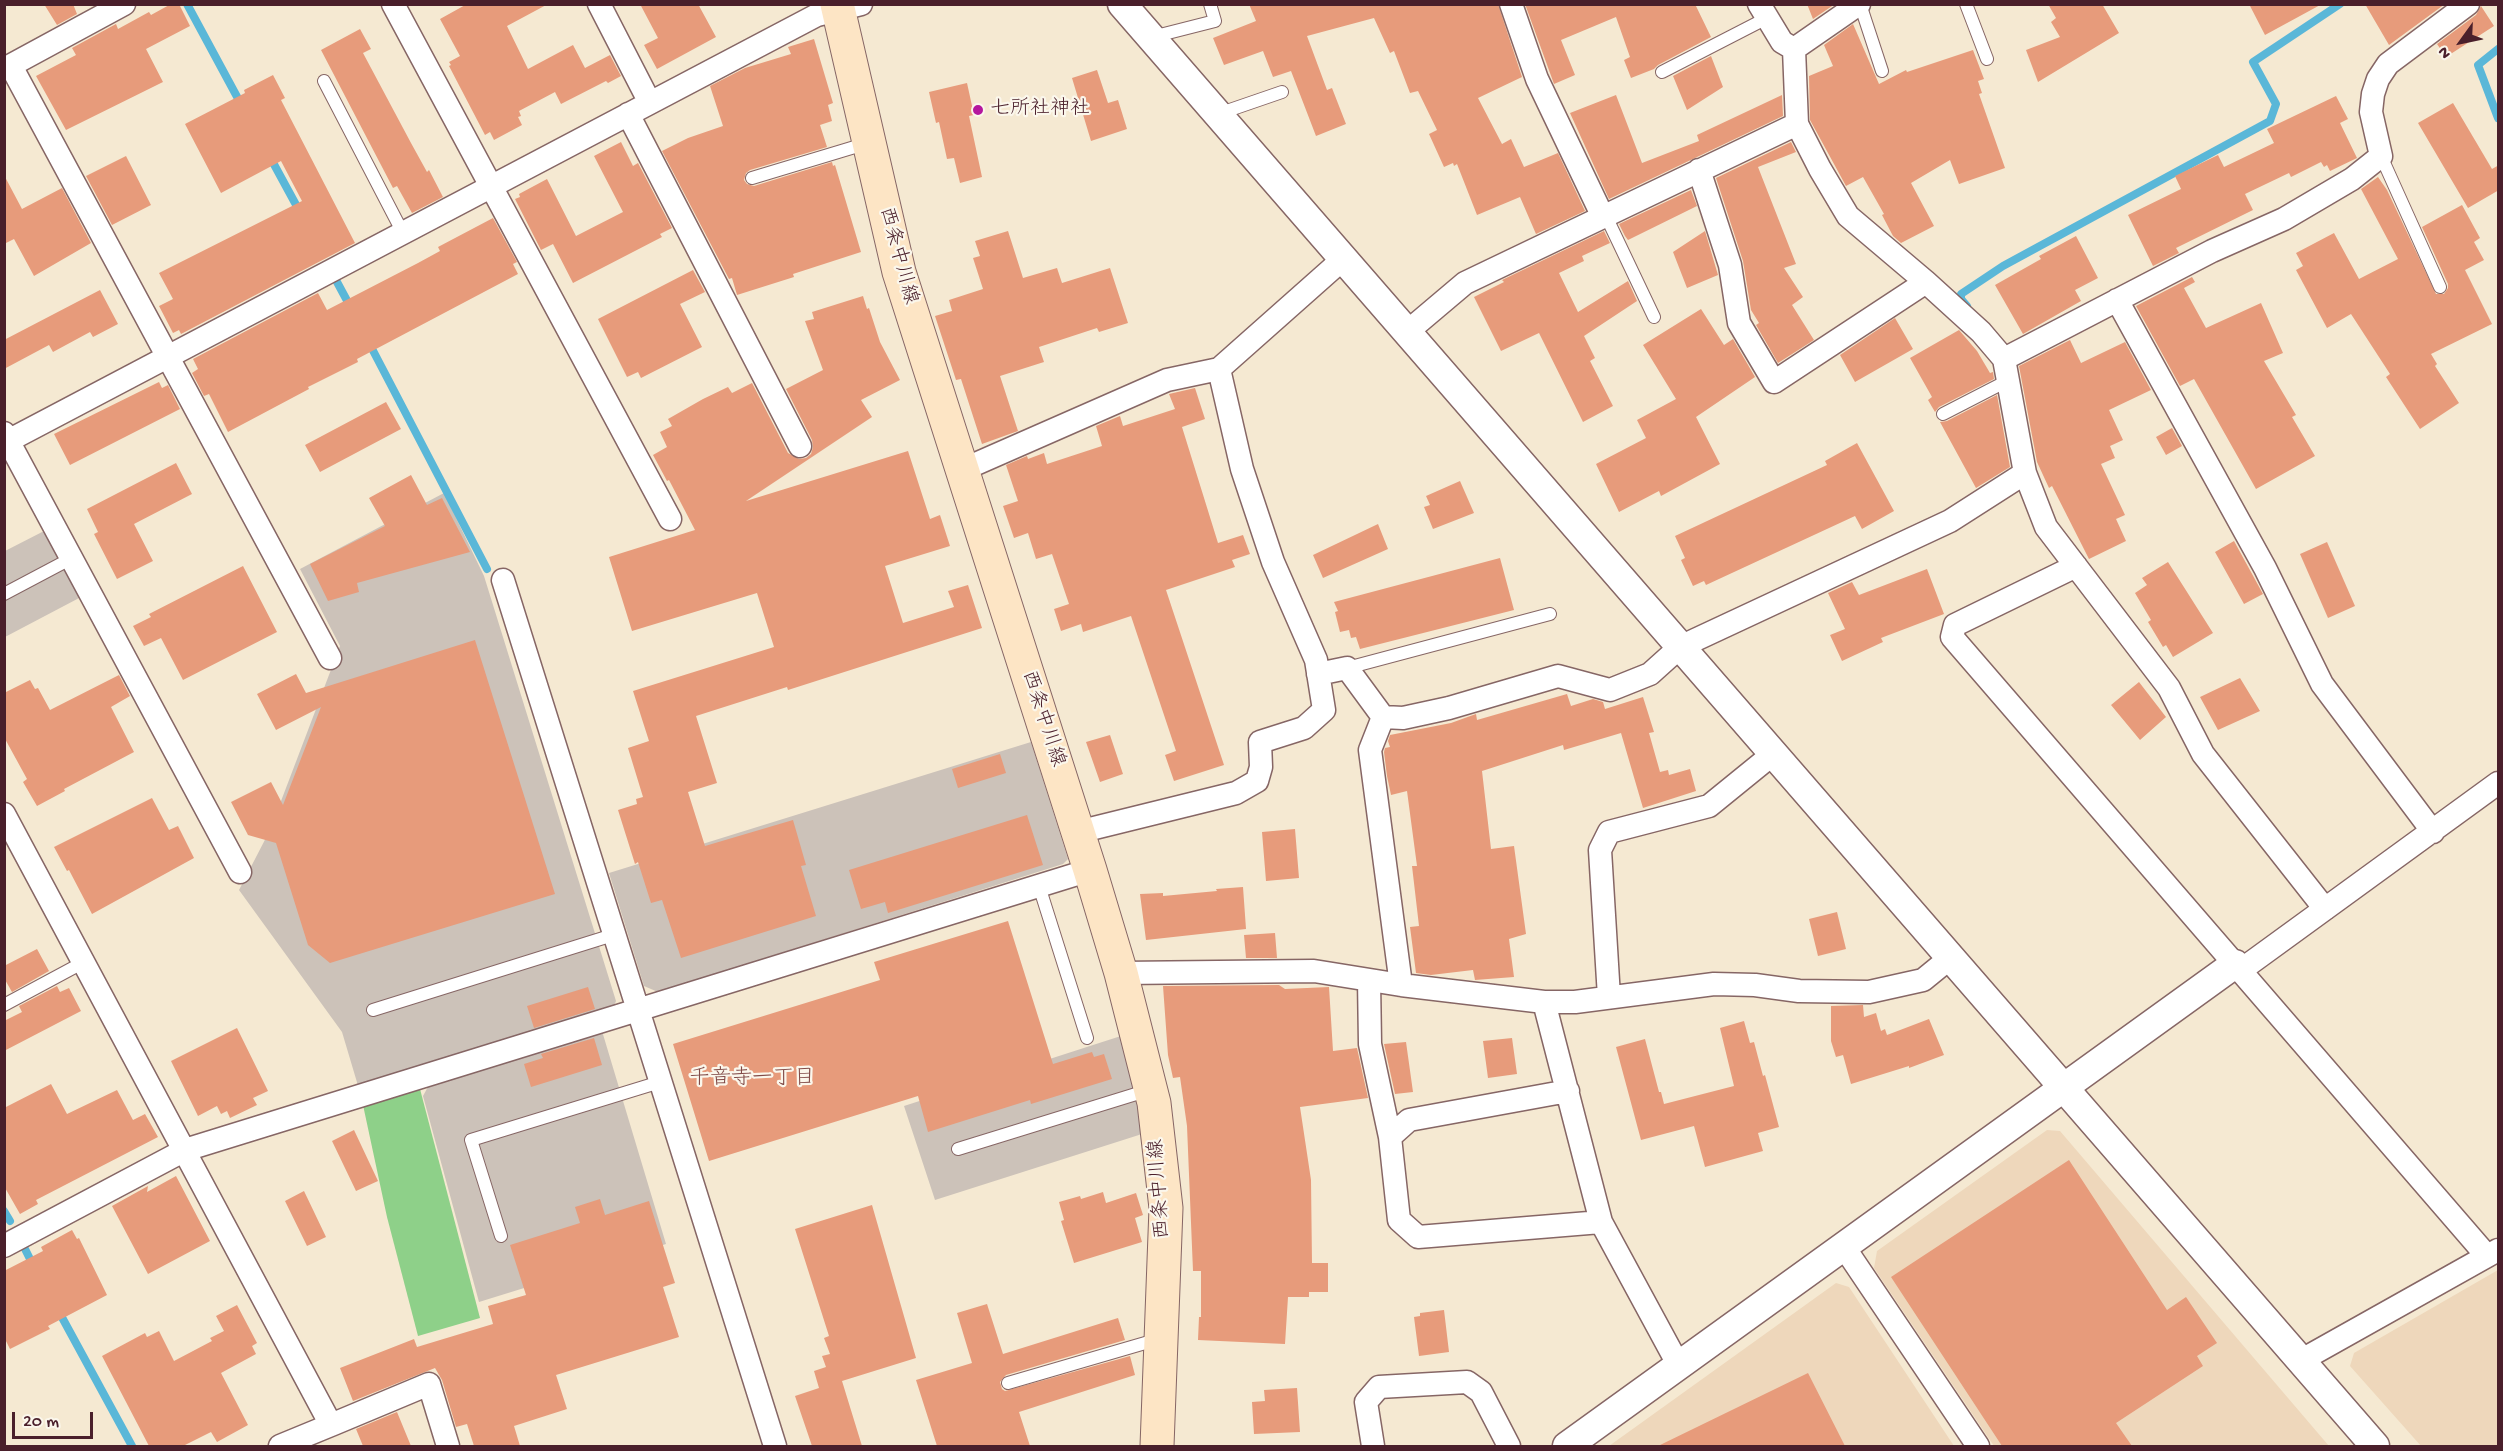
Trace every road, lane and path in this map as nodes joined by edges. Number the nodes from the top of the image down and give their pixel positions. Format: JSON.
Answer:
{"nodes":[{"id":1,"x":124,"y":4,"type":"edge"},
{"id":2,"x":393,"y":4,"type":"edge"},
{"id":3,"x":599,"y":4,"type":"edge"},
{"id":4,"x":1122,"y":4,"type":"edge"},
{"id":5,"x":1210,"y":4,"type":"edge"},
{"id":6,"x":1511,"y":4,"type":"edge"},
{"id":7,"x":1859,"y":4,"type":"edge"},
{"id":8,"x":2468,"y":4,"type":"edge"},
{"id":9,"x":1969,"y":5,"type":"edge"},
{"id":10,"x":845,"y":6,"type":"edge"},
{"id":11,"x":1763,"y":11,"type":"edge"},
{"id":12,"x":1151,"y":38,"type":"junction"},
{"id":13,"x":1794,"y":49,"type":"junction"},
{"id":14,"x":1987,"y":59,"type":"dead end"},
{"id":15,"x":8,"y":67,"type":"edge"},
{"id":16,"x":1882,"y":71,"type":"dead end"},
{"id":17,"x":1662,"y":72,"type":"dead end"},
{"id":18,"x":324,"y":81,"type":"dead end"},
{"id":19,"x":1282,"y":92,"type":"dead end"},
{"id":20,"x":650,"y":103,"type":"junction"},
{"id":21,"x":628,"y":114,"type":"junction"},
{"id":22,"x":1217,"y":114,"type":"junction"},
{"id":23,"x":1797,"y":123,"type":"junction"},
{"id":24,"x":869,"y":143,"type":"junction"},
{"id":25,"x":2381,"y":156,"type":"junction"},
{"id":26,"x":1699,"y":170,"type":"junction"},
{"id":27,"x":752,"y":178,"type":"dead end"},
{"id":28,"x":491,"y":186,"type":"junction"},
{"id":29,"x":1603,"y":215,"type":"junction"},
{"id":30,"x":403,"y":233,"type":"junction"},
{"id":31,"x":1343,"y":259,"type":"junction"},
{"id":32,"x":1926,"y":282,"type":"junction"},
{"id":33,"x":2440,"y":287,"type":"dead end"},
{"id":34,"x":2117,"y":300,"type":"junction"},
{"id":35,"x":1654,"y":317,"type":"dead end"},
{"id":36,"x":1407,"y":332,"type":"junction"},
{"id":37,"x":168,"y":357,"type":"junction"},
{"id":38,"x":1219,"y":369,"type":"junction"},
{"id":39,"x":2006,"y":369,"type":"junction"},
{"id":40,"x":1943,"y":414,"type":"dead end"},
{"id":41,"x":6,"y":439,"type":"edge"},
{"id":42,"x":800,"y":446,"type":"dead end"},
{"id":43,"x":962,"y":470,"type":"junction"},
{"id":44,"x":2025,"y":473,"type":"junction"},
{"id":45,"x":670,"y":519,"type":"dead end"},
{"id":46,"x":72,"y":558,"type":"junction"},
{"id":47,"x":2076,"y":566,"type":"junction"},
{"id":48,"x":503,"y":580,"type":"dead end"},
{"id":49,"x":4,"y":594,"type":"edge"},
{"id":50,"x":1550,"y":614,"type":"dead end"},
{"id":51,"x":1680,"y":647,"type":"junction"},
{"id":52,"x":330,"y":658,"type":"dead end"},
{"id":53,"x":1347,"y":668,"type":"junction"},
{"id":54,"x":1318,"y":674,"type":"junction"},
{"id":55,"x":1383,"y":717,"type":"junction"},
{"id":56,"x":1773,"y":754,"type":"junction"},
{"id":57,"x":2499,"y":783,"type":"edge"},
{"id":58,"x":4,"y":814,"type":"edge"},
{"id":59,"x":1078,"y":832,"type":"junction"},
{"id":60,"x":2433,"y":832,"type":"junction"},
{"id":61,"x":1090,"y":870,"type":"junction"},
{"id":62,"x":240,"y":872,"type":"dead end"},
{"id":63,"x":1039,"y":886,"type":"junction"},
{"id":64,"x":2325,"y":909,"type":"junction"},
{"id":65,"x":614,"y":935,"type":"junction"},
{"id":66,"x":1950,"y":958,"type":"junction"},
{"id":67,"x":84,"y":962,"type":"junction"},
{"id":68,"x":2238,"y":967,"type":"junction"},
{"id":69,"x":1121,"y":973,"type":"junction"},
{"id":70,"x":1369,"y":980,"type":"junction"},
{"id":71,"x":1401,"y":985,"type":"junction"},
{"id":72,"x":1610,"y":997,"type":"junction"},
{"id":73,"x":1544,"y":1002,"type":"junction"},
{"id":74,"x":4,"y":1005,"type":"edge"},
{"id":75,"x":373,"y":1010,"type":"dead end"},
{"id":76,"x":637,"y":1011,"type":"junction"},
{"id":77,"x":1087,"y":1038,"type":"dead end"},
{"id":78,"x":660,"y":1082,"type":"junction"},
{"id":79,"x":2063,"y":1088,"type":"junction"},
{"id":80,"x":1151,"y":1089,"type":"junction"},
{"id":81,"x":1568,"y":1091,"type":"junction"},
{"id":82,"x":1389,"y":1137,"type":"junction"},
{"id":83,"x":958,"y":1149,"type":"dead end"},
{"id":84,"x":185,"y":1150,"type":"junction"},
{"id":85,"x":1601,"y":1222,"type":"junction"},
{"id":86,"x":501,"y":1236,"type":"dead end"},
{"id":87,"x":4,"y":1246,"type":"edge"},
{"id":88,"x":1844,"y":1247,"type":"junction"},
{"id":89,"x":2493,"y":1253,"type":"edge"},
{"id":90,"x":1163,"y":1338,"type":"junction"},
{"id":91,"x":2300,"y":1360,"type":"junction"},
{"id":92,"x":1678,"y":1366,"type":"junction"},
{"id":93,"x":1008,"y":1383,"type":"dead end"},
{"id":94,"x":332,"y":1425,"type":"junction"},
{"id":95,"x":280,"y":1446,"type":"edge"},
{"id":96,"x":448,"y":1446,"type":"edge"},
{"id":97,"x":776,"y":1446,"type":"edge"},
{"id":98,"x":1157,"y":1446,"type":"edge"},
{"id":99,"x":1373,"y":1446,"type":"edge"},
{"id":100,"x":1509,"y":1446,"type":"edge"},
{"id":101,"x":1568,"y":1446,"type":"edge"},
{"id":102,"x":1978,"y":1446,"type":"edge"},
{"id":103,"x":2375,"y":1446,"type":"edge"}],
"edges":[{"from":1,"to":15,"type":"street"},
{"from":2,"to":28,"type":"street"},
{"from":3,"to":20,"type":"street"},
{"from":4,"to":12,"type":"street"},
{"from":5,"to":12,"type":"lane"},
{"from":6,"to":29,"type":"street"},
{"from":7,"to":13,"type":"street"},
{"from":7,"to":16,"type":"lane"},
{"from":8,"to":25,"type":"street"},
{"from":9,"to":14,"type":"lane"},
{"from":10,"to":20,"type":"street"},
{"from":10,"to":24,"type":"main road","name":"西条中川線"},
{"from":11,"to":13,"type":"street"},
{"from":11,"to":17,"type":"lane"},
{"from":12,"to":22,"type":"street"},
{"from":13,"to":23,"type":"street"},
{"from":15,"to":37,"type":"street"},
{"from":18,"to":30,"type":"lane"},
{"from":19,"to":22,"type":"lane"},
{"from":20,"to":21,"type":"street"},
{"from":21,"to":28,"type":"street"},
{"from":21,"to":42,"type":"street"},
{"from":22,"to":31,"type":"street"},
{"from":23,"to":26,"type":"street"},
{"from":23,"to":32,"type":"street"},
{"from":24,"to":27,"type":"lane"},
{"from":24,"to":43,"type":"main road","name":"西条中川線"},
{"from":25,"to":33,"type":"lane"},
{"from":25,"to":34,"type":"street"},
{"from":26,"to":29,"type":"street"},
{"from":26,"to":32,"type":"street"},
{"from":28,"to":30,"type":"street"},
{"from":28,"to":45,"type":"street"},
{"from":29,"to":35,"type":"lane"},
{"from":29,"to":36,"type":"street"},
{"from":30,"to":37,"type":"street"},
{"from":31,"to":36,"type":"street"},
{"from":31,"to":38,"type":"street"},
{"from":32,"to":39,"type":"street"},
{"from":34,"to":39,"type":"street"},
{"from":34,"to":60,"type":"street"},
{"from":36,"to":51,"type":"street"},
{"from":37,"to":41,"type":"street"},
{"from":37,"to":52,"type":"street"},
{"from":38,"to":43,"type":"street"},
{"from":38,"to":54,"type":"street"},
{"from":39,"to":40,"type":"lane"},
{"from":39,"to":44,"type":"street"},
{"from":41,"to":46,"type":"street"},
{"from":43,"to":59,"type":"main road","name":"西条中川線"},
{"from":44,"to":47,"type":"street"},
{"from":44,"to":51,"type":"street"},
{"from":46,"to":49,"type":"lane"},
{"from":46,"to":62,"type":"street"},
{"from":47,"to":64,"type":"street"},
{"from":47,"to":68,"type":"street"},
{"from":48,"to":65,"type":"street"},
{"from":50,"to":53,"type":"lane"},
{"from":51,"to":55,"type":"street"},
{"from":51,"to":56,"type":"street"},
{"from":53,"to":54,"type":"street"},
{"from":53,"to":55,"type":"street"},
{"from":54,"to":59,"type":"street"},
{"from":55,"to":71,"type":"street"},
{"from":56,"to":66,"type":"street"},
{"from":56,"to":72,"type":"street"},
{"from":57,"to":60,"type":"street"},
{"from":58,"to":67,"type":"street"},
{"from":59,"to":61,"type":"main road","name":"西条中川線"},
{"from":60,"to":64,"type":"street"},
{"from":61,"to":63,"type":"street"},
{"from":61,"to":69,"type":"main road","name":"西条中川線"},
{"from":63,"to":76,"type":"street"},
{"from":63,"to":77,"type":"lane"},
{"from":64,"to":68,"type":"street"},
{"from":65,"to":75,"type":"lane"},
{"from":65,"to":76,"type":"street"},
{"from":66,"to":72,"type":"street"},
{"from":66,"to":79,"type":"street"},
{"from":67,"to":74,"type":"lane"},
{"from":67,"to":84,"type":"street"},
{"from":68,"to":79,"type":"street"},
{"from":68,"to":89,"type":"street"},
{"from":69,"to":70,"type":"street"},
{"from":69,"to":80,"type":"main road","name":"西条中川線"},
{"from":70,"to":71,"type":"street"},
{"from":70,"to":82,"type":"street"},
{"from":71,"to":73,"type":"street"},
{"from":72,"to":73,"type":"street"},
{"from":73,"to":81,"type":"street"},
{"from":76,"to":78,"type":"street"},
{"from":76,"to":84,"type":"street"},
{"from":78,"to":86,"type":"lane"},
{"from":78,"to":97,"type":"street"},
{"from":79,"to":88,"type":"street"},
{"from":79,"to":91,"type":"street"},
{"from":80,"to":83,"type":"lane"},
{"from":80,"to":90,"type":"main road","name":"西条中川線"},
{"from":81,"to":82,"type":"street"},
{"from":81,"to":85,"type":"street"},
{"from":82,"to":85,"type":"street"},
{"from":84,"to":87,"type":"street"},
{"from":84,"to":94,"type":"street"},
{"from":85,"to":92,"type":"street"},
{"from":88,"to":92,"type":"street"},
{"from":88,"to":102,"type":"street"},
{"from":89,"to":91,"type":"street"},
{"from":90,"to":93,"type":"lane"},
{"from":90,"to":98,"type":"main road","name":"西条中川線"},
{"from":91,"to":103,"type":"street"},
{"from":92,"to":101,"type":"street"},
{"from":94,"to":95,"type":"street"},
{"from":94,"to":96,"type":"street"},
{"from":99,"to":100,"type":"street"}]}
